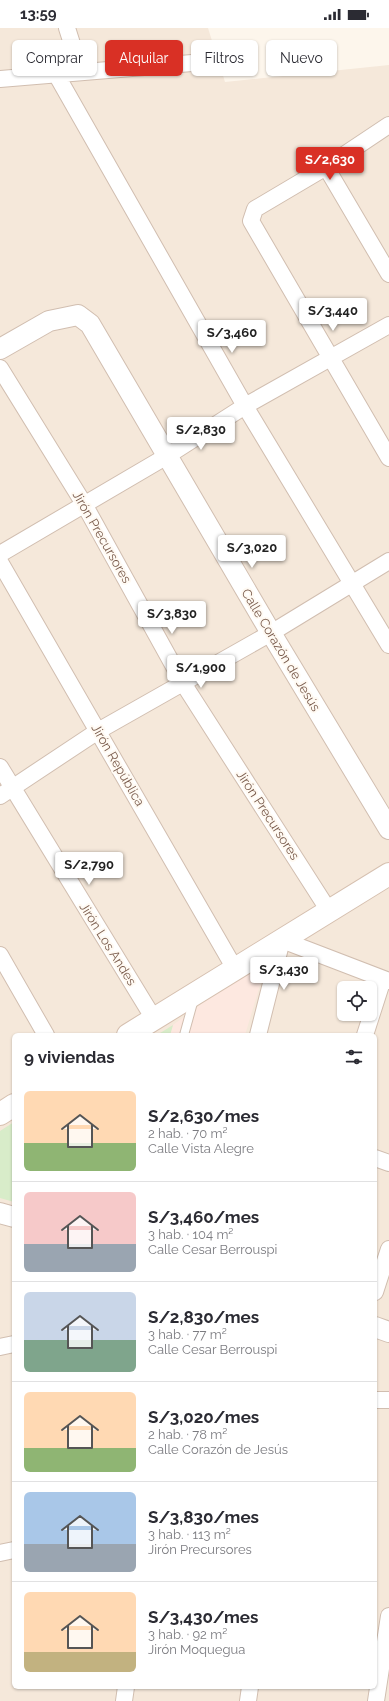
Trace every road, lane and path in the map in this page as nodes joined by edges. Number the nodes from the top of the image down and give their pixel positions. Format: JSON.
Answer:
{"nodes":[{"id":1,"x":67,"y":28,"type":"edge"},
{"id":2,"x":71,"y":40,"type":"edge"},
{"id":3,"x":191,"y":63,"type":"edge"},
{"id":4,"x":97,"y":71,"type":"edge"},
{"id":5,"x":34,"y":76,"type":"edge"},
{"id":6,"x":57,"y":76,"type":"edge"},
{"id":7,"x":0,"y":79,"type":"edge"},
{"id":8,"x":389,"y":125,"type":"edge"},
{"id":9,"x":326,"y":167,"type":"junction"},
{"id":10,"x":389,"y":274,"type":"edge"},
{"id":11,"x":389,"y":325,"type":"edge"},
{"id":12,"x":0,"y":349,"type":"edge"},
{"id":13,"x":332,"y":358,"type":"junction"},
{"id":14,"x":0,"y":368,"type":"edge"},
{"id":15,"x":245,"y":406,"type":"junction"},
{"id":16,"x":167,"y":456,"type":"junction"},
{"id":17,"x":389,"y":458,"type":"edge"},
{"id":18,"x":84,"y":504,"type":"junction"},
{"id":19,"x":0,"y":554,"type":"edge"},
{"id":20,"x":389,"y":561,"type":"edge"},
{"id":21,"x":0,"y":562,"type":"edge"},
{"id":22,"x":353,"y":583,"type":"junction"},
{"id":23,"x":271,"y":634,"type":"junction"},
{"id":24,"x":389,"y":645,"type":"edge"},
{"id":25,"x":183,"y":683,"type":"junction"},
{"id":26,"x":98,"y":731,"type":"junction"},
{"id":27,"x":0,"y":767,"type":"edge"},
{"id":28,"x":6,"y":792,"type":"edge"},
{"id":29,"x":389,"y":829,"type":"edge"},
{"id":30,"x":389,"y":874,"type":"edge"},
{"id":31,"x":329,"y":911,"type":"junction"},
{"id":32,"x":282,"y":940,"type":"junction"},
{"id":33,"x":0,"y":955,"type":"edge"},
{"id":34,"x":235,"y":969,"type":"junction"},
{"id":35,"x":386,"y":980,"type":"edge"},
{"id":36,"x":196,"y":993,"type":"junction"},
{"id":37,"x":154,"y":1019,"type":"junction"},
{"id":38,"x":45,"y":1033,"type":"edge"},
{"id":39,"x":131,"y":1033,"type":"edge"},
{"id":40,"x":185,"y":1033,"type":"edge"},
{"id":41,"x":259,"y":1033,"type":"edge"},
{"id":42,"x":366,"y":1033,"type":"edge"},
{"id":43,"x":12,"y":1106,"type":"edge"},
{"id":44,"x":0,"y":1114,"type":"edge"},
{"id":45,"x":377,"y":1159,"type":"edge"},
{"id":46,"x":389,"y":1163,"type":"edge"},
{"id":47,"x":0,"y":1213,"type":"edge"},
{"id":48,"x":12,"y":1216,"type":"edge"},
{"id":49,"x":0,"y":1224,"type":"edge"},
{"id":50,"x":12,"y":1224,"type":"edge"},
{"id":51,"x":389,"y":1249,"type":"edge"},
{"id":52,"x":377,"y":1286,"type":"edge"},
{"id":53,"x":377,"y":1328,"type":"edge"},
{"id":54,"x":389,"y":1332,"type":"edge"},
{"id":55,"x":12,"y":1344,"type":"edge"},
{"id":56,"x":0,"y":1347,"type":"edge"},
{"id":57,"x":377,"y":1400,"type":"edge"},
{"id":58,"x":389,"y":1400,"type":"edge"},
{"id":59,"x":12,"y":1550,"type":"edge"},
{"id":60,"x":0,"y":1553,"type":"edge"},
{"id":61,"x":389,"y":1616,"type":"edge"},
{"id":62,"x":381,"y":1678,"type":"edge"},
{"id":63,"x":126,"y":1689,"type":"edge"},
{"id":64,"x":250,"y":1689,"type":"edge"},
{"id":65,"x":124,"y":1701,"type":"edge"},
{"id":66,"x":248,"y":1701,"type":"edge"},
{"id":67,"x":376,"y":1701,"type":"edge"}],
"edges":[{"from":1,"to":2,"type":"street"},
{"from":3,"to":4,"type":"street"},
{"from":5,"to":7,"type":"street"},
{"from":6,"to":15,"type":"street"},
{"from":8,"to":9,"type":"street"},
{"from":9,"to":10,"type":"street"},
{"from":9,"to":13,"type":"street"},
{"from":11,"to":13,"type":"street"},
{"from":12,"to":16,"type":"street","name":"Calle Corazón de Jesús"},
{"from":13,"to":15,"type":"street"},
{"from":13,"to":17,"type":"street"},
{"from":14,"to":18,"type":"street","name":"Jirón Precursores"},
{"from":15,"to":16,"type":"street"},
{"from":15,"to":22,"type":"street"},
{"from":16,"to":18,"type":"street"},
{"from":16,"to":23,"type":"street","name":"Calle Corazón de Jesús"},
{"from":18,"to":19,"type":"street"},
{"from":18,"to":25,"type":"street","name":"Jirón Precursores"},
{"from":20,"to":22,"type":"street"},
{"from":21,"to":26,"type":"street","name":"Jirón República"},
{"from":22,"to":23,"type":"street"},
{"from":22,"to":24,"type":"street"},
{"from":23,"to":25,"type":"street"},
{"from":23,"to":29,"type":"street","name":"Calle Corazón de Jesús"},
{"from":25,"to":26,"type":"street"},
{"from":25,"to":31,"type":"street","name":"Jirón Precursores"},
{"from":26,"to":28,"type":"street"},
{"from":26,"to":34,"type":"street","name":"Jirón República"},
{"from":27,"to":28,"type":"street","name":"Jirón Los Andes"},
{"from":28,"to":37,"type":"street","name":"Jirón Los Andes"},
{"from":30,"to":31,"type":"main road"},
{"from":31,"to":32,"type":"main road"},
{"from":32,"to":34,"type":"main road"},
{"from":32,"to":35,"type":"street"},
{"from":32,"to":41,"type":"street"},
{"from":33,"to":38,"type":"street"},
{"from":34,"to":36,"type":"main road"},
{"from":35,"to":42,"type":"street"},
{"from":36,"to":37,"type":"main road"},
{"from":36,"to":40,"type":"lane"},
{"from":37,"to":39,"type":"main road"},
{"from":43,"to":44,"type":"main road"},
{"from":45,"to":46,"type":"street"},
{"from":47,"to":48,"type":"street"},
{"from":49,"to":50,"type":"street"},
{"from":51,"to":52,"type":"street"},
{"from":53,"to":54,"type":"street"},
{"from":55,"to":56,"type":"street"},
{"from":57,"to":58,"type":"street"},
{"from":59,"to":60,"type":"street"},
{"from":61,"to":62,"type":"street"},
{"from":62,"to":67,"type":"street"},
{"from":63,"to":65,"type":"street"},
{"from":64,"to":66,"type":"street"}]}
